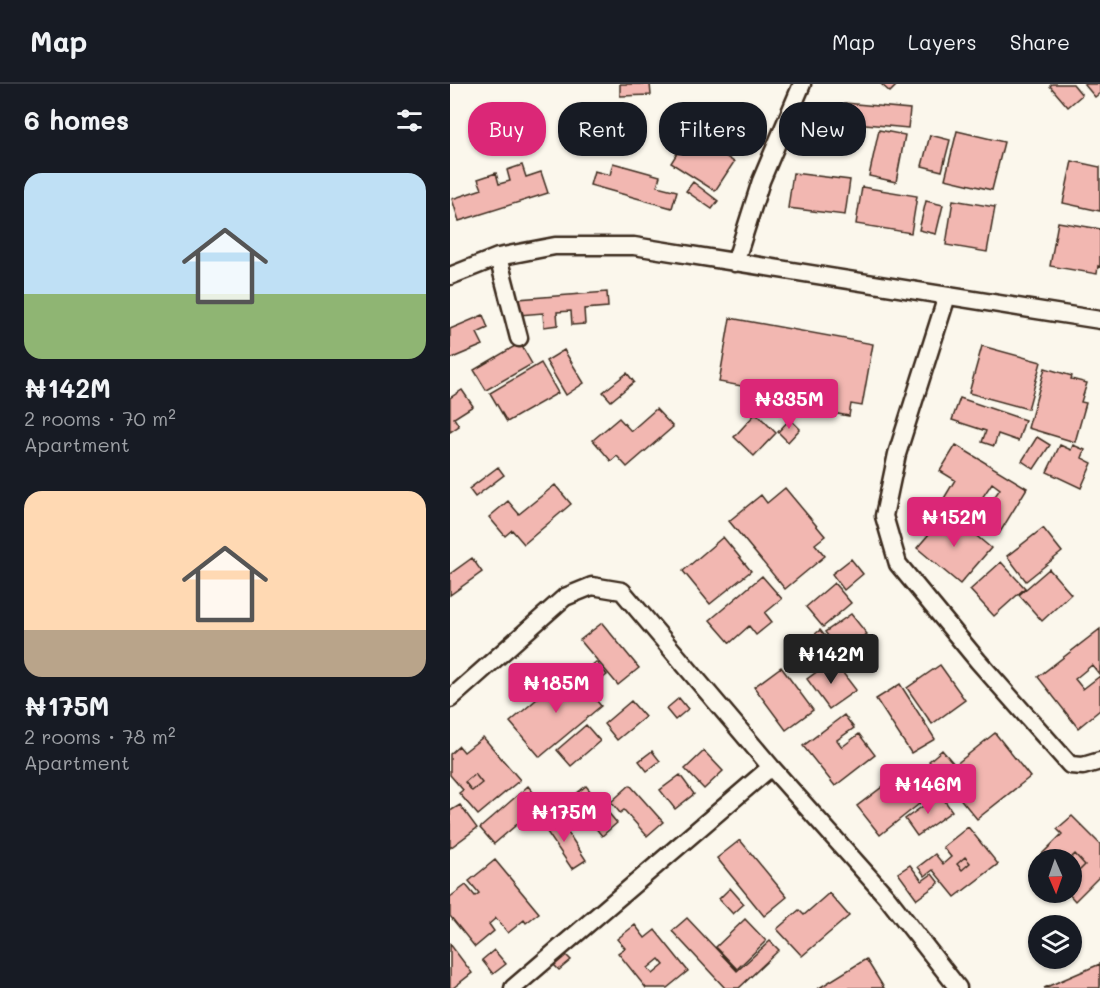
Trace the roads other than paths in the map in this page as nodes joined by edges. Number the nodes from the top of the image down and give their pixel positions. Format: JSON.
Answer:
{"nodes":[{"id":1,"x":801,"y":84,"type":"edge"},
{"id":2,"x":498,"y":257,"type":"junction"},
{"id":3,"x":735,"y":263,"type":"junction"},
{"id":4,"x":450,"y":276,"type":"edge"},
{"id":5,"x":947,"y":296,"type":"junction"},
{"id":6,"x":1100,"y":320,"type":"edge"},
{"id":7,"x":519,"y":338,"type":"dead end"},
{"id":8,"x":450,"y":699,"type":"edge"},
{"id":9,"x":1100,"y":760,"type":"edge"},
{"id":10,"x":771,"y":767,"type":"junction"},
{"id":11,"x":513,"y":988,"type":"edge"},
{"id":12,"x":958,"y":988,"type":"edge"}],
"edges":[{"from":1,"to":3,"type":"street"},
{"from":2,"to":3,"type":"street"},
{"from":2,"to":4,"type":"street"},
{"from":2,"to":7,"type":"street"},
{"from":3,"to":5,"type":"street"},
{"from":5,"to":6,"type":"street"},
{"from":5,"to":9,"type":"street"},
{"from":8,"to":10,"type":"street"},
{"from":10,"to":11,"type":"street"},
{"from":10,"to":12,"type":"street"}]}
